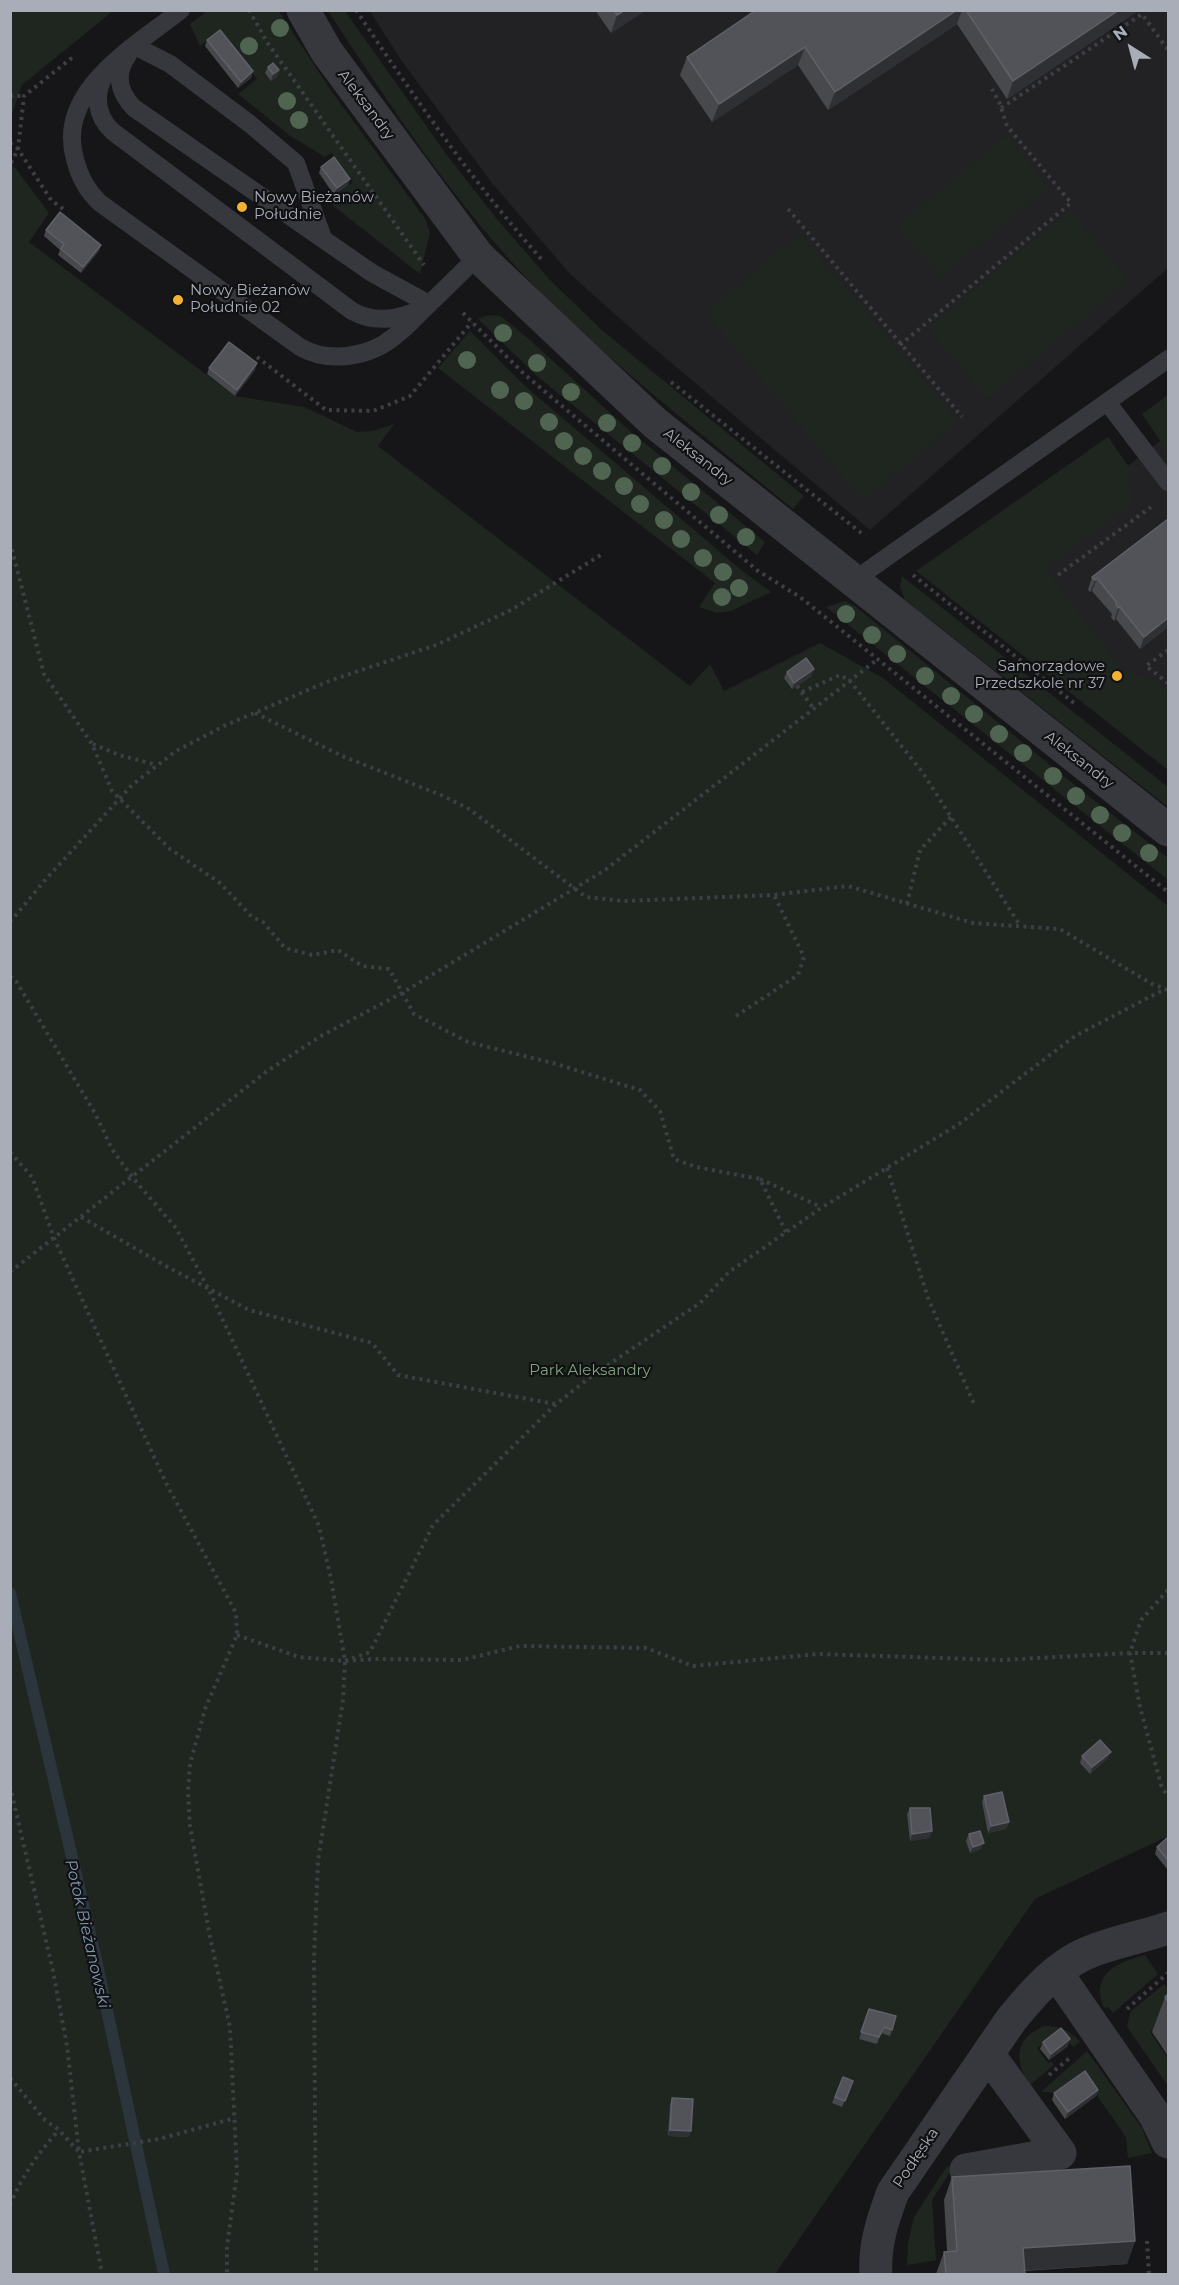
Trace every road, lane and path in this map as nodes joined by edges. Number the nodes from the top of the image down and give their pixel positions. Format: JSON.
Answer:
{"nodes":[{"id":1,"x":181,"y":10,"type":"edge"},
{"id":2,"x":303,"y":10,"type":"edge"},
{"id":3,"x":356,"y":10,"type":"edge"},
{"id":4,"x":135,"y":46,"type":"junction"},
{"id":5,"x":1168,"y":50,"type":"edge"},
{"id":6,"x":107,"y":69,"type":"junction"},
{"id":7,"x":992,"y":88,"type":"dead end"},
{"id":8,"x":10,"y":96,"type":"edge"},
{"id":9,"x":24,"y":96,"type":"dead end"},
{"id":10,"x":1002,"y":108,"type":"junction"},
{"id":11,"x":10,"y":143,"type":"edge"},
{"id":12,"x":10,"y":165,"type":"edge"},
{"id":13,"x":788,"y":209,"type":"dead end"},
{"id":14,"x":323,"y":238,"type":"junction"},
{"id":15,"x":478,"y":256,"type":"junction"},
{"id":16,"x":548,"y":267,"type":"dead end"},
{"id":17,"x":429,"y":304,"type":"junction"},
{"id":18,"x":900,"y":345,"type":"junction"},
{"id":19,"x":1168,"y":359,"type":"edge"},
{"id":20,"x":665,"y":378,"type":"dead end"},
{"id":21,"x":1107,"y":402,"type":"junction"},
{"id":22,"x":962,"y":417,"type":"dead end"},
{"id":23,"x":1168,"y":482,"type":"edge"},
{"id":24,"x":1159,"y":501,"type":"dead end"},
{"id":25,"x":10,"y":542,"type":"edge"},
{"id":26,"x":604,"y":553,"type":"dead end"},
{"id":27,"x":889,"y":555,"type":"junction"},
{"id":28,"x":1059,"y":575,"type":"dead end"},
{"id":29,"x":853,"y":581,"type":"junction"},
{"id":30,"x":1168,"y":650,"type":"edge"},
{"id":31,"x":850,"y":681,"type":"junction"},
{"id":32,"x":1168,"y":683,"type":"edge"},
{"id":33,"x":797,"y":686,"type":"edge"},
{"id":34,"x":802,"y":692,"type":"junction"},
{"id":35,"x":1076,"y":704,"type":"dead end"},
{"id":36,"x":814,"y":709,"type":"junction"},
{"id":37,"x":255,"y":713,"type":"junction"},
{"id":38,"x":92,"y":744,"type":"junction"},
{"id":39,"x":158,"y":765,"type":"junction"},
{"id":40,"x":120,"y":800,"type":"junction"},
{"id":41,"x":951,"y":817,"type":"junction"},
{"id":42,"x":1168,"y":830,"type":"edge"},
{"id":43,"x":575,"y":890,"type":"junction"},
{"id":44,"x":1168,"y":892,"type":"edge"},
{"id":45,"x":774,"y":895,"type":"junction"},
{"id":46,"x":907,"y":904,"type":"junction"},
{"id":47,"x":10,"y":922,"type":"edge"},
{"id":48,"x":1019,"y":925,"type":"junction"},
{"id":49,"x":10,"y":976,"type":"edge"},
{"id":50,"x":1167,"y":989,"type":"edge"},
{"id":51,"x":402,"y":993,"type":"junction"},
{"id":52,"x":736,"y":1016,"type":"dead end"},
{"id":53,"x":10,"y":1152,"type":"edge"},
{"id":54,"x":887,"y":1168,"type":"junction"},
{"id":55,"x":132,"y":1177,"type":"junction"},
{"id":56,"x":760,"y":1179,"type":"junction"},
{"id":57,"x":821,"y":1208,"type":"junction"},
{"id":58,"x":80,"y":1217,"type":"junction"},
{"id":59,"x":786,"y":1232,"type":"junction"},
{"id":60,"x":54,"y":1238,"type":"junction"},
{"id":61,"x":10,"y":1272,"type":"edge"},
{"id":62,"x":208,"y":1288,"type":"junction"},
{"id":63,"x":556,"y":1404,"type":"junction"},
{"id":64,"x":974,"y":1404,"type":"dead end"},
{"id":65,"x":1168,"y":1590,"type":"edge"},
{"id":66,"x":237,"y":1635,"type":"junction"},
{"id":67,"x":1130,"y":1653,"type":"junction"},
{"id":68,"x":1168,"y":1653,"type":"edge"},
{"id":69,"x":345,"y":1661,"type":"junction"},
{"id":70,"x":10,"y":1786,"type":"edge"},
{"id":71,"x":1168,"y":1797,"type":"edge"},
{"id":72,"x":1168,"y":1928,"type":"edge"},
{"id":73,"x":1056,"y":1972,"type":"junction"},
{"id":74,"x":1168,"y":1973,"type":"edge"},
{"id":75,"x":1124,"y":2012,"type":"dead end"},
{"id":76,"x":988,"y":2054,"type":"junction"},
{"id":77,"x":1074,"y":2054,"type":"dead end"},
{"id":78,"x":10,"y":2078,"type":"edge"},
{"id":79,"x":1043,"y":2081,"type":"dead end"},
{"id":80,"x":235,"y":2118,"type":"junction"},
{"id":81,"x":59,"y":2130,"type":"junction"},
{"id":82,"x":1168,"y":2142,"type":"edge"},
{"id":83,"x":79,"y":2152,"type":"junction"},
{"id":84,"x":966,"y":2170,"type":"dead end"},
{"id":85,"x":10,"y":2205,"type":"edge"},
{"id":86,"x":1147,"y":2241,"type":"dead end"},
{"id":87,"x":102,"y":2274,"type":"edge"},
{"id":88,"x":227,"y":2274,"type":"edge"},
{"id":89,"x":316,"y":2274,"type":"edge"},
{"id":90,"x":876,"y":2274,"type":"edge"},
{"id":91,"x":1149,"y":2274,"type":"edge"}],
"edges":[{"from":1,"to":4,"type":"lane"},
{"from":2,"to":15,"type":"street","name":"Aleksandry"},
{"from":3,"to":16,"type":"path"},
{"from":4,"to":6,"type":"lane"},
{"from":4,"to":14,"type":"lane"},
{"from":4,"to":14,"type":"lane"},
{"from":5,"to":10,"type":"path"},
{"from":6,"to":17,"type":"lane"},
{"from":6,"to":17,"type":"lane"},
{"from":7,"to":10,"type":"path"},
{"from":8,"to":9,"type":"path"},
{"from":10,"to":18,"type":"path"},
{"from":11,"to":12,"type":"path"},
{"from":13,"to":18,"type":"path"},
{"from":14,"to":17,"type":"lane"},
{"from":15,"to":17,"type":"lane"},
{"from":15,"to":29,"type":"street","name":"Aleksandry"},
{"from":18,"to":22,"type":"path"},
{"from":19,"to":21,"type":"lane"},
{"from":20,"to":27,"type":"path"},
{"from":21,"to":23,"type":"lane"},
{"from":21,"to":27,"type":"lane"},
{"from":24,"to":28,"type":"path"},
{"from":25,"to":38,"type":"path"},
{"from":26,"to":37,"type":"path"},
{"from":27,"to":29,"type":"lane"},
{"from":27,"to":35,"type":"path"},
{"from":29,"to":42,"type":"street","name":"Aleksandry"},
{"from":30,"to":32,"type":"path"},
{"from":31,"to":34,"type":"path"},
{"from":31,"to":36,"type":"path"},
{"from":31,"to":41,"type":"path"},
{"from":31,"to":44,"type":"path"},
{"from":33,"to":34,"type":"path"},
{"from":34,"to":36,"type":"path"},
{"from":36,"to":43,"type":"path"},
{"from":37,"to":39,"type":"path"},
{"from":37,"to":43,"type":"path"},
{"from":38,"to":39,"type":"path"},
{"from":38,"to":40,"type":"path"},
{"from":39,"to":40,"type":"path"},
{"from":40,"to":47,"type":"path"},
{"from":40,"to":51,"type":"path"},
{"from":41,"to":46,"type":"path"},
{"from":41,"to":48,"type":"path"},
{"from":43,"to":45,"type":"path"},
{"from":43,"to":51,"type":"path"},
{"from":45,"to":46,"type":"path"},
{"from":45,"to":52,"type":"path"},
{"from":46,"to":48,"type":"path"},
{"from":48,"to":50,"type":"path"},
{"from":49,"to":55,"type":"path"},
{"from":50,"to":54,"type":"path"},
{"from":51,"to":55,"type":"path"},
{"from":51,"to":56,"type":"path"},
{"from":53,"to":60,"type":"path"},
{"from":54,"to":57,"type":"path"},
{"from":54,"to":64,"type":"path"},
{"from":55,"to":58,"type":"path"},
{"from":55,"to":62,"type":"path"},
{"from":56,"to":57,"type":"path"},
{"from":56,"to":59,"type":"path"},
{"from":57,"to":59,"type":"path"},
{"from":58,"to":60,"type":"path"},
{"from":58,"to":62,"type":"path"},
{"from":59,"to":63,"type":"path"},
{"from":60,"to":61,"type":"path"},
{"from":60,"to":66,"type":"path"},
{"from":62,"to":63,"type":"path"},
{"from":62,"to":69,"type":"path"},
{"from":63,"to":69,"type":"path"},
{"from":65,"to":67,"type":"path"},
{"from":66,"to":69,"type":"path"},
{"from":66,"to":80,"type":"path"},
{"from":67,"to":68,"type":"path"},
{"from":67,"to":69,"type":"path"},
{"from":67,"to":71,"type":"path"},
{"from":69,"to":89,"type":"path"},
{"from":70,"to":83,"type":"path"},
{"from":72,"to":73,"type":"street","name":"Podłęska"},
{"from":73,"to":76,"type":"street","name":"Podłęska"},
{"from":73,"to":82,"type":"street"},
{"from":74,"to":75,"type":"path"},
{"from":76,"to":84,"type":"street"},
{"from":76,"to":90,"type":"street","name":"Podłęska"},
{"from":77,"to":79,"type":"path"},
{"from":78,"to":81,"type":"path"},
{"from":80,"to":83,"type":"path"},
{"from":80,"to":88,"type":"path"},
{"from":81,"to":83,"type":"path"},
{"from":81,"to":85,"type":"path"},
{"from":83,"to":87,"type":"path"},
{"from":86,"to":91,"type":"path"}]}
